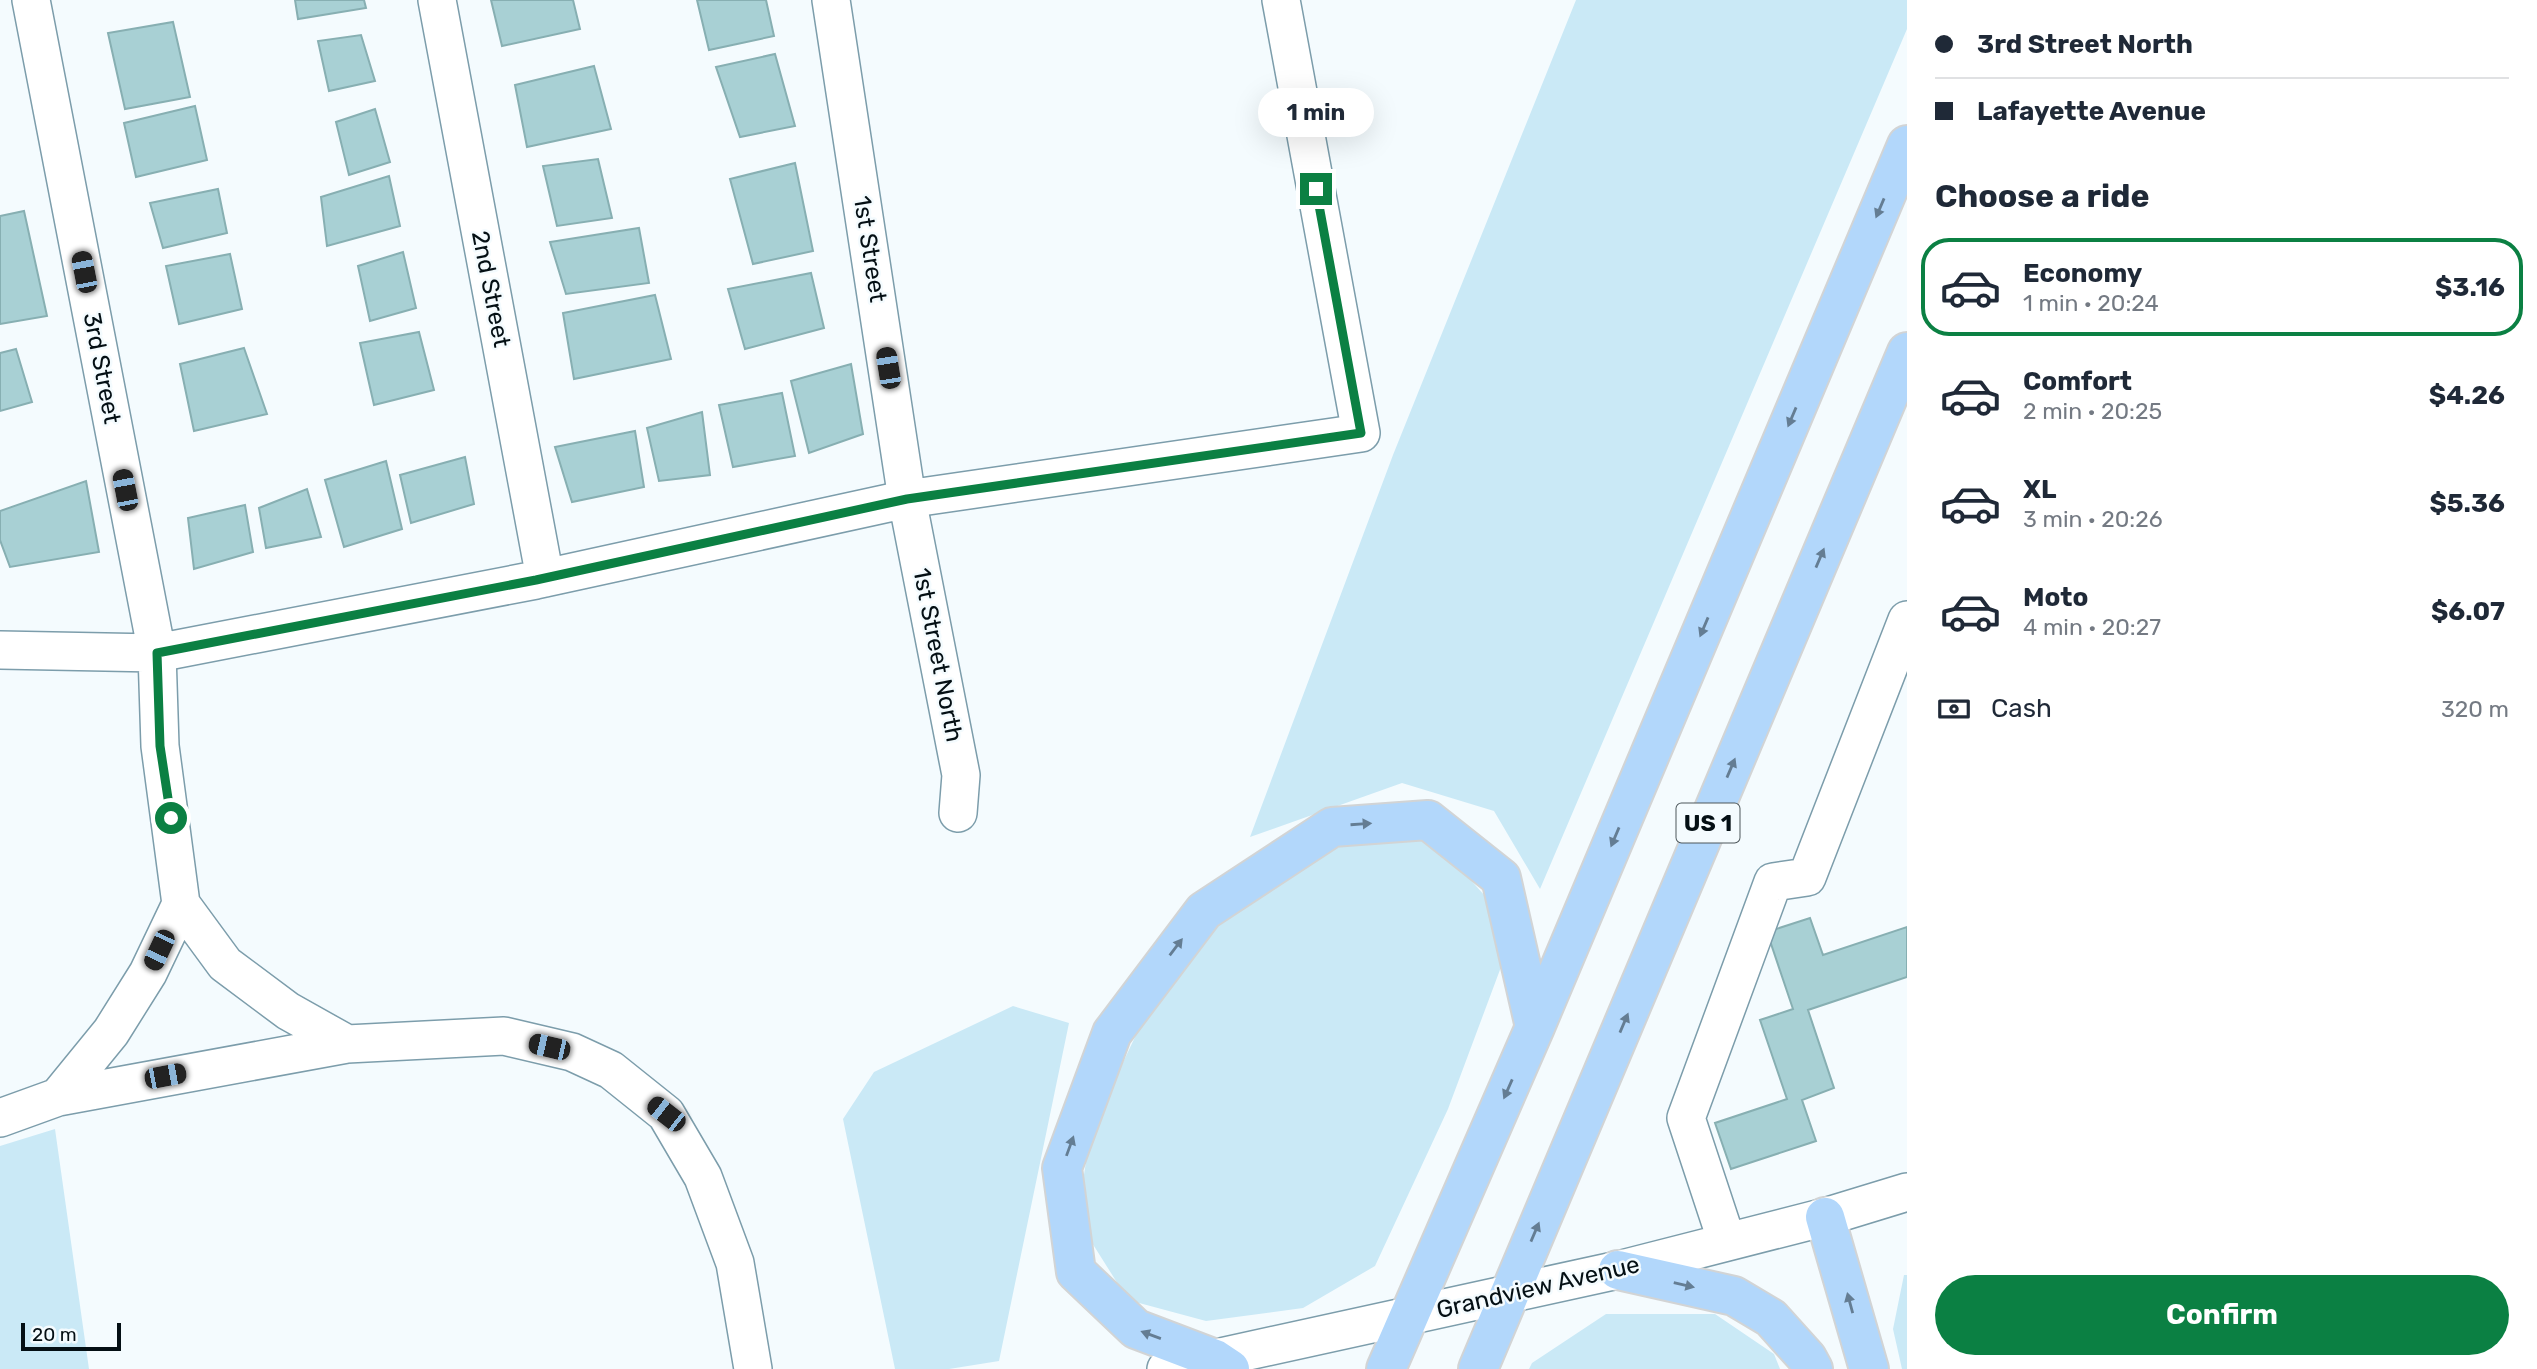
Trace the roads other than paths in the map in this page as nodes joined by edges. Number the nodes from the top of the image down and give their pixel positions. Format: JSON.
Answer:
{"nodes":[{"id":1,"x":31,"y":0,"type":"edge"},
{"id":2,"x":437,"y":0,"type":"edge"},
{"id":3,"x":831,"y":0,"type":"edge"},
{"id":4,"x":1281,"y":0,"type":"edge"},
{"id":5,"x":1907,"y":145,"type":"edge"},
{"id":6,"x":1907,"y":352,"type":"edge"},
{"id":7,"x":907,"y":499,"type":"junction"},
{"id":8,"x":545,"y":578,"type":"junction"},
{"id":9,"x":1907,"y":620,"type":"edge"},
{"id":10,"x":0,"y":650,"type":"edge"},
{"id":11,"x":157,"y":653,"type":"junction"},
{"id":12,"x":958,"y":813,"type":"dead end"},
{"id":13,"x":181,"y":904,"type":"junction"},
{"id":14,"x":1535,"y":1027,"type":"junction"},
{"id":15,"x":347,"y":1044,"type":"junction"},
{"id":16,"x":58,"y":1097,"type":"junction"},
{"id":17,"x":0,"y":1118,"type":"edge"},
{"id":18,"x":1907,"y":1192,"type":"edge"},
{"id":19,"x":1825,"y":1217,"type":"junction"},
{"id":20,"x":1727,"y":1242,"type":"junction"},
{"id":21,"x":1618,"y":1270,"type":"junction"},
{"id":22,"x":1508,"y":1295,"type":"junction"},
{"id":23,"x":1410,"y":1314,"type":"junction"},
{"id":24,"x":1222,"y":1364,"type":"edge"},
{"id":25,"x":753,"y":1369,"type":"edge"},
{"id":26,"x":1166,"y":1369,"type":"edge"},
{"id":27,"x":1386,"y":1369,"type":"edge"},
{"id":28,"x":1478,"y":1369,"type":"edge"},
{"id":29,"x":1813,"y":1369,"type":"edge"},
{"id":30,"x":1869,"y":1369,"type":"edge"}],
"edges":[{"from":1,"to":11,"type":"street","name":"3rd Street"},
{"from":2,"to":8,"type":"street","name":"2nd Street"},
{"from":3,"to":7,"type":"street","name":"1st Street"},
{"from":4,"to":7,"type":"street"},
{"from":5,"to":14,"type":"highway","one_way":true},
{"from":22,"to":6,"type":"highway","number":"US 1","one_way":true},
{"from":7,"to":8,"type":"street"},
{"from":7,"to":12,"type":"street","name":"1st Street North"},
{"from":8,"to":11,"type":"street"},
{"from":9,"to":20,"type":"street"},
{"from":10,"to":11,"type":"street"},
{"from":11,"to":13,"type":"street","name":"3rd Street"},
{"from":13,"to":15,"type":"street"},
{"from":13,"to":16,"type":"street"},
{"from":14,"to":23,"type":"highway","one_way":true},
{"from":24,"to":14,"type":"highway","one_way":true},
{"from":15,"to":16,"type":"street"},
{"from":15,"to":25,"type":"street"},
{"from":16,"to":17,"type":"street"},
{"from":18,"to":19,"type":"street","name":"Grandview Avenue"},
{"from":19,"to":20,"type":"street","name":"Grandview Avenue"},
{"from":30,"to":19,"type":"highway","one_way":true},
{"from":20,"to":21,"type":"street","name":"Grandview Avenue"},
{"from":21,"to":22,"type":"street","name":"Grandview Avenue"},
{"from":21,"to":29,"type":"highway","one_way":true},
{"from":22,"to":23,"type":"street","name":"Grandview Avenue"},
{"from":22,"to":28,"type":"highway","number":"US 1"},
{"from":23,"to":24,"type":"street","name":"Grandview Avenue"},
{"from":23,"to":27,"type":"highway"},
{"from":24,"to":26,"type":"street","name":"Grandview Avenue"}]}
